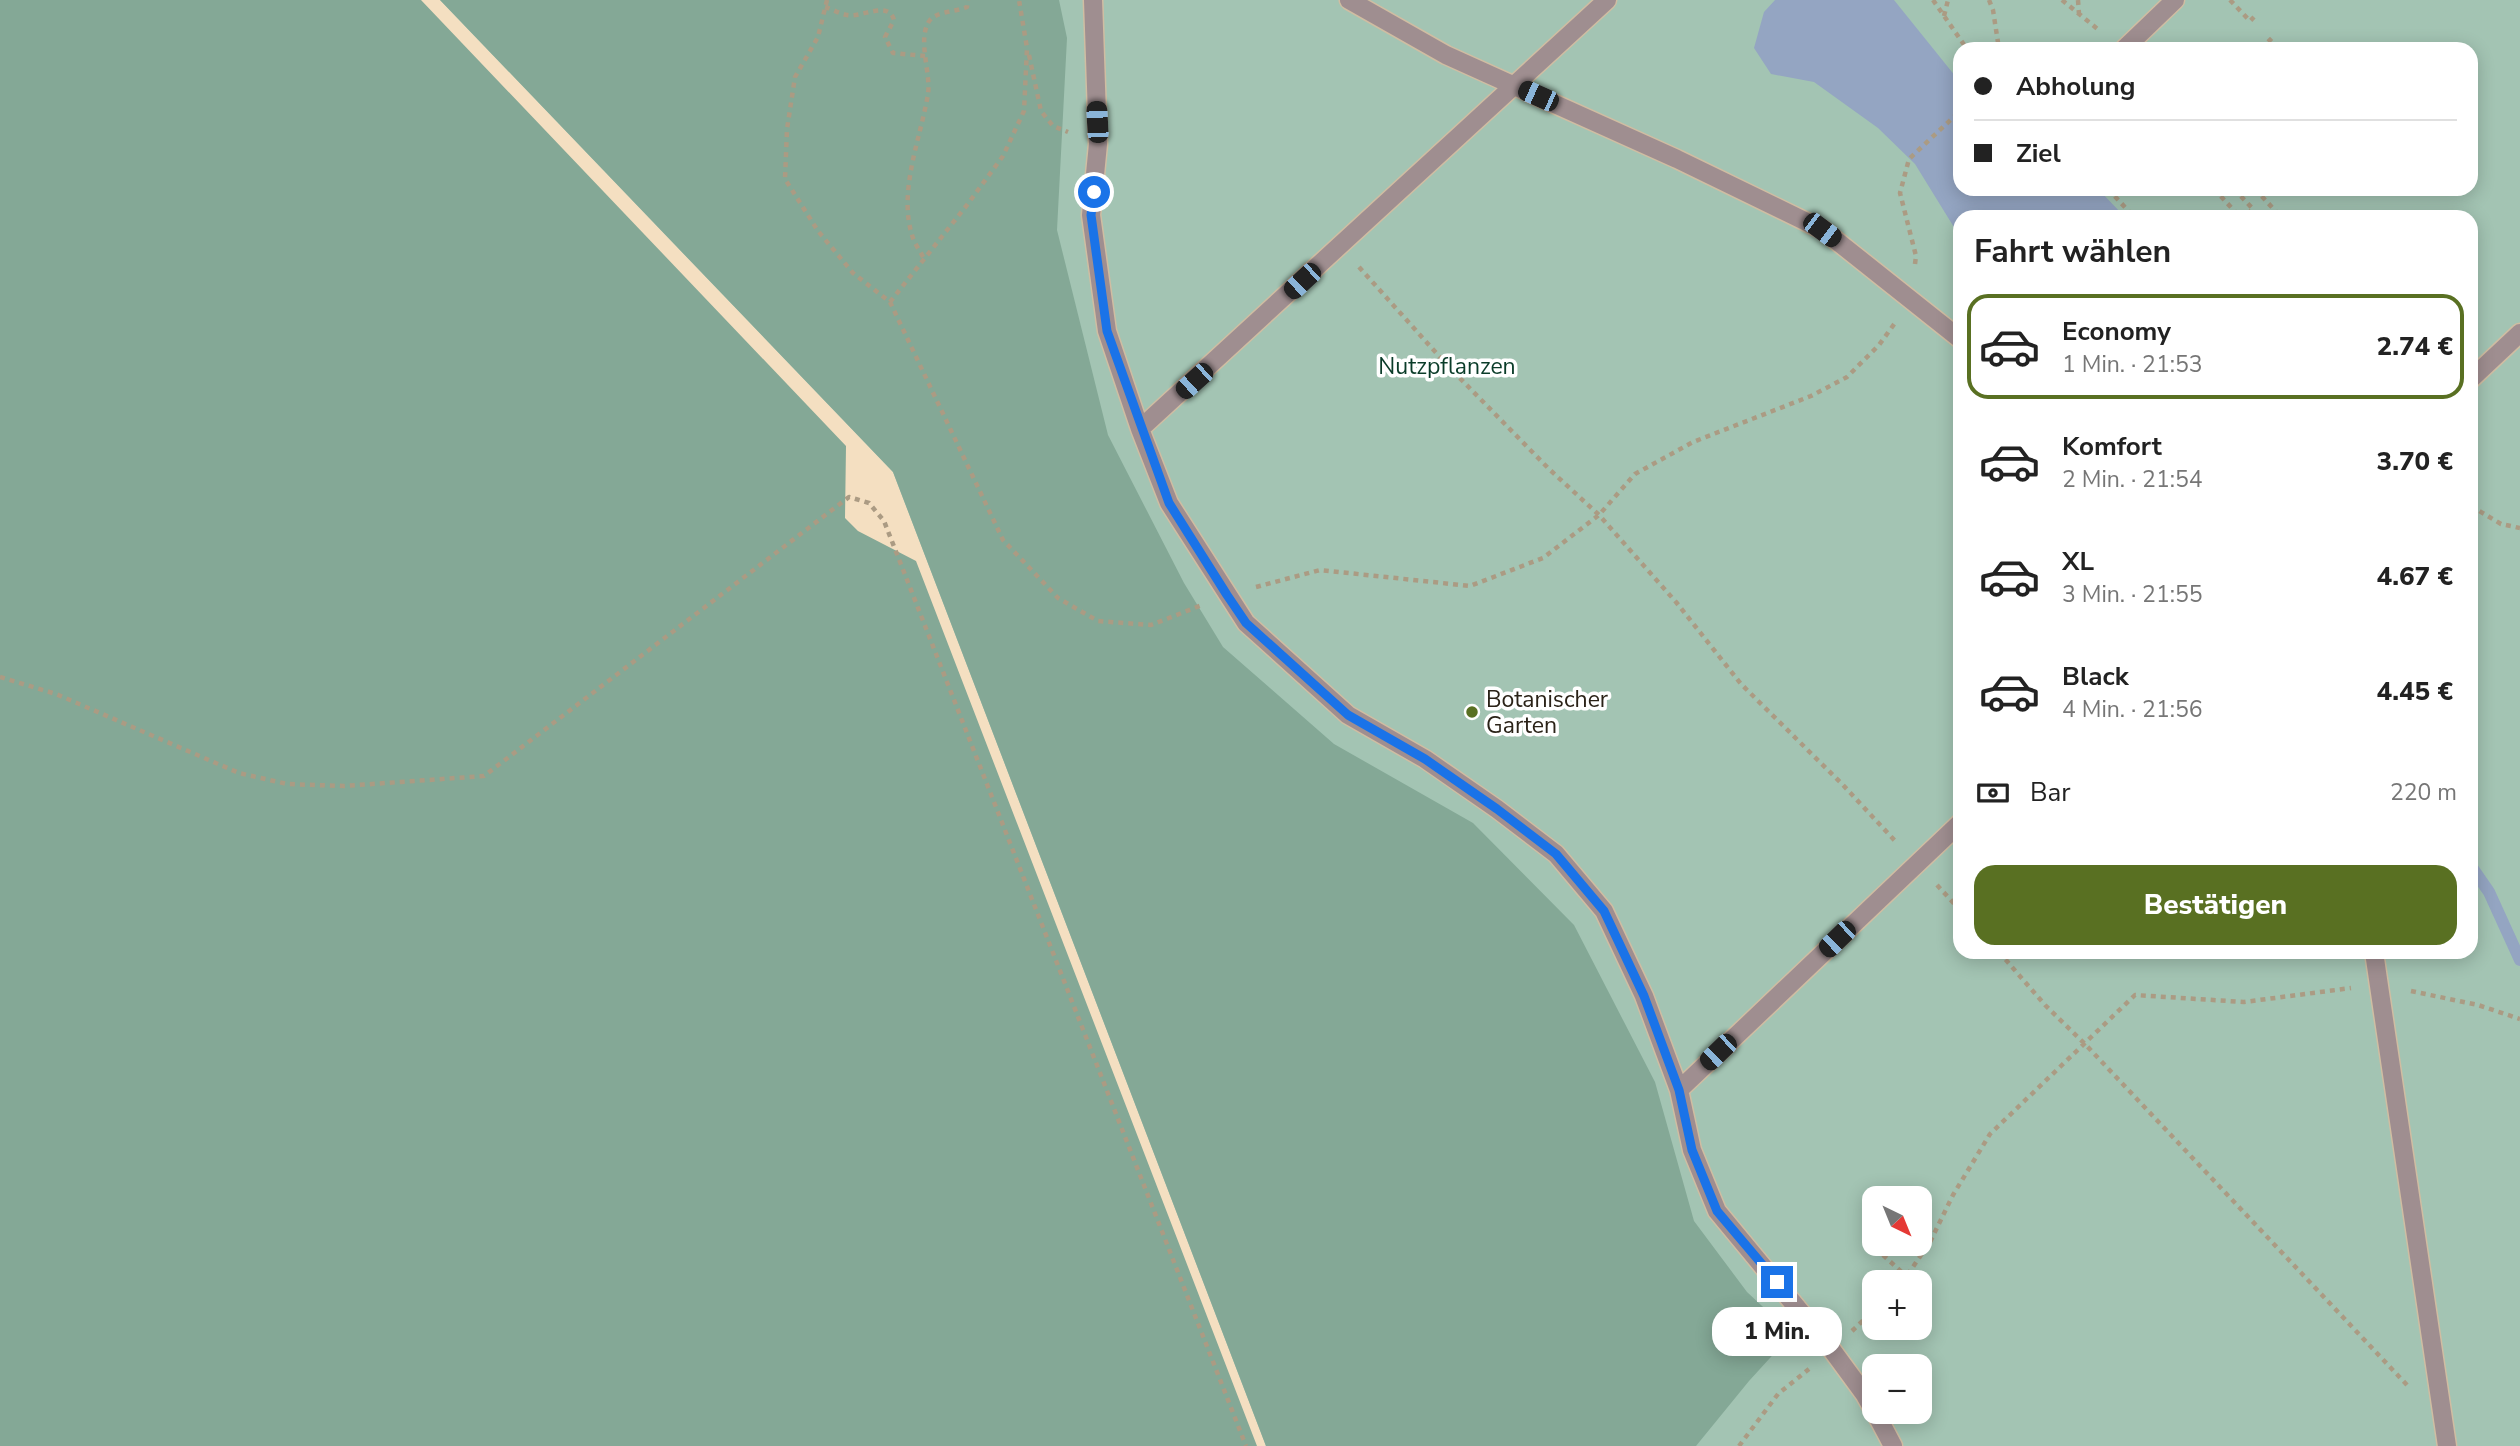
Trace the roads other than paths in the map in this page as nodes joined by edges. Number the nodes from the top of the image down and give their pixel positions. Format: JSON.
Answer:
{"nodes":[{"id":1,"x":1093,"y":0,"type":"edge"},
{"id":2,"x":1349,"y":0,"type":"edge"},
{"id":3,"x":1607,"y":0,"type":"edge"},
{"id":4,"x":2175,"y":0,"type":"edge"},
{"id":5,"x":2131,"y":42,"type":"edge"},
{"id":6,"x":1515,"y":85,"type":"junction"},
{"id":7,"x":1953,"y":333,"type":"edge"},
{"id":8,"x":2520,"y":333,"type":"edge"},
{"id":9,"x":2478,"y":372,"type":"edge"},
{"id":10,"x":1140,"y":429,"type":"junction"},
{"id":11,"x":1953,"y":830,"type":"edge"},
{"id":12,"x":2375,"y":959,"type":"edge"},
{"id":13,"x":1679,"y":1090,"type":"junction"},
{"id":14,"x":1862,"y":1390,"type":"edge"},
{"id":15,"x":1881,"y":1424,"type":"edge"},
{"id":16,"x":1893,"y":1446,"type":"edge"},
{"id":17,"x":2447,"y":1446,"type":"edge"}],
"edges":[{"from":1,"to":10,"type":"lane"},
{"from":2,"to":6,"type":"lane"},
{"from":3,"to":6,"type":"lane"},
{"from":4,"to":5,"type":"lane"},
{"from":6,"to":7,"type":"lane"},
{"from":6,"to":10,"type":"lane"},
{"from":8,"to":9,"type":"lane"},
{"from":10,"to":13,"type":"lane"},
{"from":11,"to":13,"type":"lane"},
{"from":12,"to":17,"type":"lane"},
{"from":13,"to":14,"type":"lane"},
{"from":15,"to":16,"type":"lane"}]}
